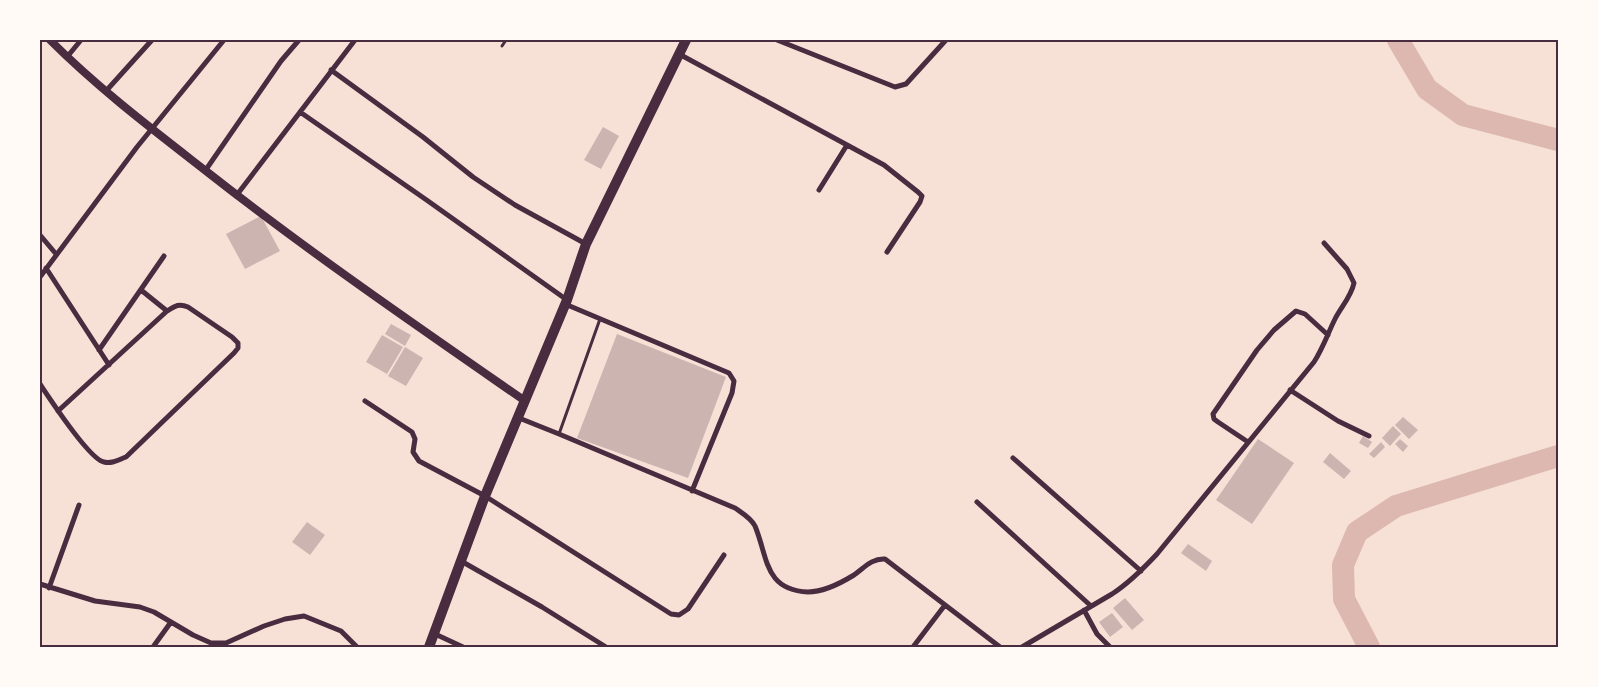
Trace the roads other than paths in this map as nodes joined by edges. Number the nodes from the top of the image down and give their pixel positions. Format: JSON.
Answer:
{"nodes":[{"id":1,"x":50,"y":40,"type":"edge"},
{"id":2,"x":81,"y":40,"type":"edge"},
{"id":3,"x":152,"y":40,"type":"edge"},
{"id":4,"x":224,"y":40,"type":"edge"},
{"id":5,"x":299,"y":40,"type":"edge"},
{"id":6,"x":354,"y":40,"type":"edge"},
{"id":7,"x":506,"y":40,"type":"edge"},
{"id":8,"x":686,"y":40,"type":"edge"},
{"id":9,"x":777,"y":40,"type":"edge"},
{"id":10,"x":946,"y":40,"type":"edge"},
{"id":11,"x":502,"y":46,"type":"dead end"},
{"id":12,"x":679,"y":54,"type":"junction"},
{"id":13,"x":67,"y":57,"type":"junction"},
{"id":14,"x":331,"y":70,"type":"junction"},
{"id":15,"x":106,"y":91,"type":"junction"},
{"id":16,"x":300,"y":112,"type":"junction"},
{"id":17,"x":151,"y":130,"type":"junction"},
{"id":18,"x":848,"y":145,"type":"junction"},
{"id":19,"x":205,"y":171,"type":"junction"},
{"id":20,"x":819,"y":190,"type":"dead end"},
{"id":21,"x":236,"y":196,"type":"junction"},
{"id":22,"x":40,"y":235,"type":"edge"},
{"id":23,"x":1324,"y":243,"type":"dead end"},
{"id":24,"x":586,"y":244,"type":"junction"},
{"id":25,"x":887,"y":252,"type":"dead end"},
{"id":26,"x":56,"y":254,"type":"junction"},
{"id":27,"x":164,"y":256,"type":"dead end"},
{"id":28,"x":46,"y":268,"type":"junction"},
{"id":29,"x":40,"y":276,"type":"edge"},
{"id":30,"x":141,"y":290,"type":"junction"},
{"id":31,"x":566,"y":302,"type":"junction"},
{"id":32,"x":167,"y":311,"type":"junction"},
{"id":33,"x":600,"y":319,"type":"junction"},
{"id":34,"x":1328,"y":335,"type":"junction"},
{"id":35,"x":99,"y":350,"type":"junction"},
{"id":36,"x":109,"y":365,"type":"junction"},
{"id":37,"x":40,"y":384,"type":"edge"},
{"id":38,"x":1290,"y":390,"type":"junction"},
{"id":39,"x":365,"y":400,"type":"dead end"},
{"id":40,"x":525,"y":401,"type":"junction"},
{"id":41,"x":58,"y":411,"type":"junction"},
{"id":42,"x":518,"y":418,"type":"junction"},
{"id":43,"x":559,"y":434,"type":"junction"},
{"id":44,"x":1369,"y":436,"type":"dead end"},
{"id":45,"x":1248,"y":442,"type":"junction"},
{"id":46,"x":1013,"y":458,"type":"dead end"},
{"id":47,"x":692,"y":491,"type":"junction"},
{"id":48,"x":485,"y":496,"type":"junction"},
{"id":49,"x":977,"y":502,"type":"dead end"},
{"id":50,"x":79,"y":505,"type":"dead end"},
{"id":51,"x":724,"y":555,"type":"dead end"},
{"id":52,"x":461,"y":562,"type":"junction"},
{"id":53,"x":1141,"y":571,"type":"junction"},
{"id":54,"x":40,"y":584,"type":"edge"},
{"id":55,"x":49,"y":588,"type":"junction"},
{"id":56,"x":945,"y":605,"type":"junction"},
{"id":57,"x":1091,"y":606,"type":"junction"},
{"id":58,"x":1084,"y":610,"type":"junction"},
{"id":59,"x":171,"y":622,"type":"junction"},
{"id":60,"x":435,"y":634,"type":"junction"},
{"id":61,"x":226,"y":645,"type":"edge"},
{"id":62,"x":153,"y":647,"type":"edge"},
{"id":63,"x":357,"y":647,"type":"edge"},
{"id":64,"x":429,"y":647,"type":"edge"},
{"id":65,"x":463,"y":647,"type":"edge"},
{"id":66,"x":606,"y":647,"type":"edge"},
{"id":67,"x":913,"y":647,"type":"edge"},
{"id":68,"x":1000,"y":647,"type":"edge"},
{"id":69,"x":1022,"y":647,"type":"edge"},
{"id":70,"x":1110,"y":647,"type":"edge"}],
"edges":[{"from":1,"to":13,"type":"street"},
{"from":2,"to":13,"type":"street"},
{"from":3,"to":15,"type":"street"},
{"from":4,"to":17,"type":"street"},
{"from":5,"to":19,"type":"street"},
{"from":6,"to":14,"type":"street"},
{"from":7,"to":11,"type":"lane"},
{"from":8,"to":12,"type":"highway"},
{"from":9,"to":10,"type":"street"},
{"from":12,"to":18,"type":"street"},
{"from":12,"to":24,"type":"highway"},
{"from":13,"to":15,"type":"street"},
{"from":14,"to":16,"type":"street"},
{"from":14,"to":24,"type":"street"},
{"from":15,"to":17,"type":"street"},
{"from":16,"to":21,"type":"street"},
{"from":16,"to":31,"type":"street"},
{"from":17,"to":19,"type":"street"},
{"from":17,"to":26,"type":"street"},
{"from":18,"to":20,"type":"street"},
{"from":18,"to":25,"type":"street"},
{"from":19,"to":21,"type":"street"},
{"from":21,"to":40,"type":"street"},
{"from":22,"to":26,"type":"street"},
{"from":23,"to":34,"type":"street"},
{"from":24,"to":31,"type":"highway"},
{"from":26,"to":28,"type":"street"},
{"from":27,"to":30,"type":"street"},
{"from":28,"to":29,"type":"street"},
{"from":28,"to":35,"type":"street"},
{"from":30,"to":32,"type":"street"},
{"from":30,"to":35,"type":"street"},
{"from":31,"to":33,"type":"street"},
{"from":31,"to":40,"type":"highway"},
{"from":32,"to":36,"type":"street"},
{"from":32,"to":41,"type":"street"},
{"from":33,"to":43,"type":"lane"},
{"from":33,"to":47,"type":"street"},
{"from":34,"to":38,"type":"street"},
{"from":34,"to":45,"type":"street"},
{"from":35,"to":36,"type":"street"},
{"from":36,"to":41,"type":"street"},
{"from":37,"to":41,"type":"street"},
{"from":38,"to":44,"type":"street"},
{"from":38,"to":45,"type":"street"},
{"from":39,"to":48,"type":"street"},
{"from":40,"to":42,"type":"highway"},
{"from":42,"to":43,"type":"street"},
{"from":42,"to":48,"type":"highway"},
{"from":43,"to":47,"type":"street"},
{"from":45,"to":53,"type":"street"},
{"from":46,"to":53,"type":"street"},
{"from":47,"to":56,"type":"street"},
{"from":48,"to":51,"type":"street"},
{"from":48,"to":52,"type":"highway"},
{"from":49,"to":57,"type":"street"},
{"from":50,"to":55,"type":"street"},
{"from":52,"to":60,"type":"highway"},
{"from":52,"to":66,"type":"street"},
{"from":53,"to":57,"type":"street"},
{"from":54,"to":55,"type":"street"},
{"from":55,"to":59,"type":"street"},
{"from":56,"to":67,"type":"street"},
{"from":56,"to":68,"type":"street"},
{"from":57,"to":58,"type":"street"},
{"from":58,"to":69,"type":"street"},
{"from":58,"to":70,"type":"street"},
{"from":59,"to":61,"type":"street"},
{"from":59,"to":62,"type":"street"},
{"from":60,"to":64,"type":"highway"},
{"from":60,"to":65,"type":"street"},
{"from":61,"to":63,"type":"street"}]}
